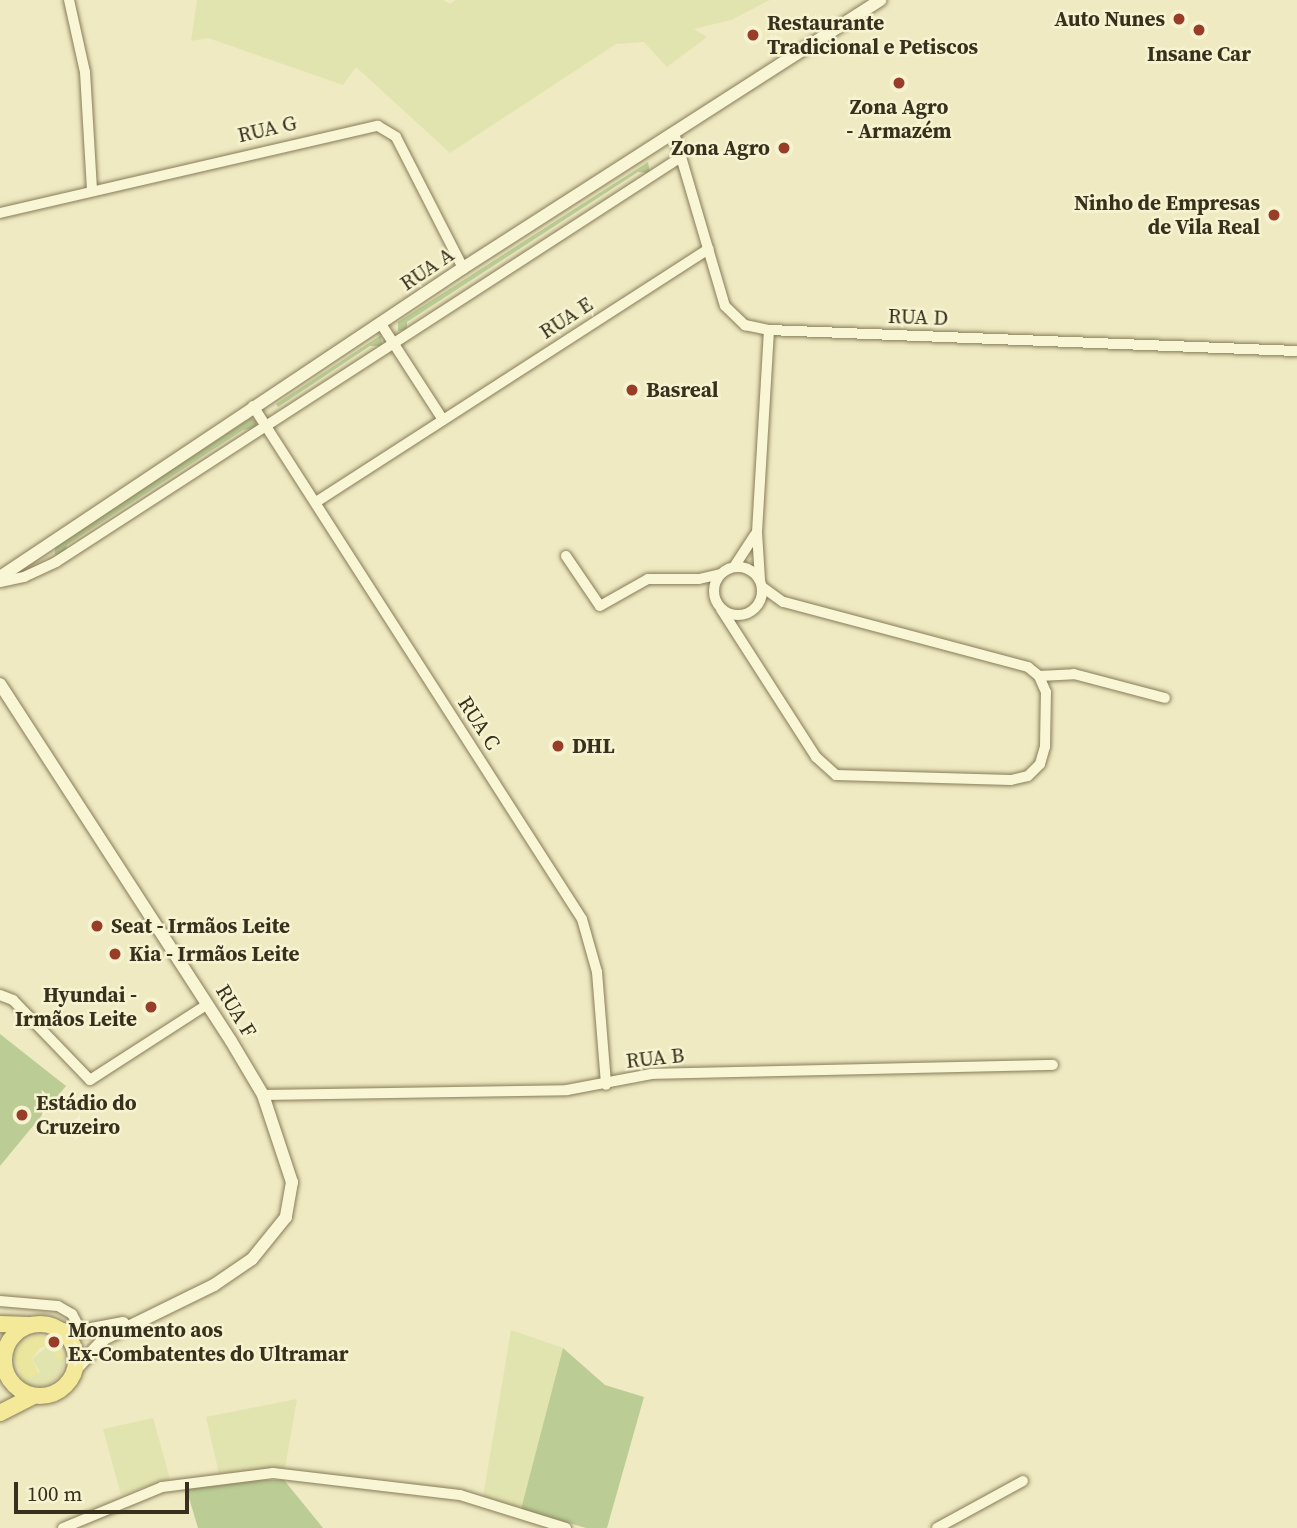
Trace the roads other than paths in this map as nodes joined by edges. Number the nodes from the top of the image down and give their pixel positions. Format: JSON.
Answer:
{"nodes":[{"id":1,"x":69,"y":0,"type":"edge"},
{"id":2,"x":880,"y":0,"type":"edge"},
{"id":3,"x":674,"y":134,"type":"junction"},
{"id":4,"x":681,"y":157,"type":"junction"},
{"id":5,"x":92,"y":190,"type":"junction"},
{"id":6,"x":0,"y":213,"type":"edge"},
{"id":7,"x":709,"y":249,"type":"junction"},
{"id":8,"x":463,"y":268,"type":"junction"},
{"id":9,"x":381,"y":324,"type":"junction"},
{"id":10,"x":769,"y":330,"type":"junction"},
{"id":11,"x":393,"y":342,"type":"junction"},
{"id":12,"x":1297,"y":351,"type":"edge"},
{"id":13,"x":253,"y":406,"type":"junction"},
{"id":14,"x":443,"y":420,"type":"junction"},
{"id":15,"x":266,"y":425,"type":"junction"},
{"id":16,"x":316,"y":502,"type":"junction"},
{"id":17,"x":757,"y":532,"type":"junction"},
{"id":18,"x":566,"y":556,"type":"dead end"},
{"id":19,"x":734,"y":567,"type":"junction"},
{"id":20,"x":720,"y":574,"type":"junction"},
{"id":21,"x":691,"y":579,"type":"junction"},
{"id":22,"x":0,"y":580,"type":"edge"},
{"id":23,"x":761,"y":583,"type":"junction"},
{"id":24,"x":714,"y":596,"type":"junction"},
{"id":25,"x":783,"y":601,"type":"junction"},
{"id":26,"x":758,"y":606,"type":"junction"},
{"id":27,"x":721,"y":609,"type":"junction"},
{"id":28,"x":747,"y":614,"type":"junction"},
{"id":29,"x":740,"y":638,"type":"junction"},
{"id":30,"x":1039,"y":676,"type":"junction"},
{"id":31,"x":0,"y":684,"type":"edge"},
{"id":32,"x":1165,"y":698,"type":"dead end"},
{"id":33,"x":0,"y":995,"type":"edge"},
{"id":34,"x":208,"y":1004,"type":"junction"},
{"id":35,"x":1053,"y":1065,"type":"dead end"},
{"id":36,"x":606,"y":1084,"type":"junction"},
{"id":37,"x":263,"y":1095,"type":"junction"},
{"id":38,"x":0,"y":1301,"type":"edge"},
{"id":39,"x":134,"y":1321,"type":"junction"},
{"id":40,"x":0,"y":1324,"type":"edge"},
{"id":41,"x":31,"y":1325,"type":"junction"},
{"id":42,"x":59,"y":1329,"type":"junction"},
{"id":43,"x":81,"y":1331,"type":"junction"},
{"id":44,"x":3,"y":1365,"type":"edge"},
{"id":45,"x":75,"y":1370,"type":"junction"},
{"id":46,"x":0,"y":1390,"type":"edge"},
{"id":47,"x":34,"y":1396,"type":"junction"},
{"id":48,"x":0,"y":1413,"type":"edge"},
{"id":49,"x":1023,"y":1481,"type":"dead end"},
{"id":50,"x":62,"y":1528,"type":"edge"},
{"id":51,"x":566,"y":1528,"type":"edge"},
{"id":52,"x":937,"y":1528,"type":"edge"}],
"edges":[{"from":1,"to":5,"type":"street"},
{"from":2,"to":3,"type":"street","name":"RUA A"},
{"from":3,"to":4,"type":"street","name":"RUA D"},
{"from":3,"to":8,"type":"street","name":"RUA A"},
{"from":4,"to":7,"type":"street","name":"RUA D"},
{"from":4,"to":11,"type":"street"},
{"from":5,"to":6,"type":"street","name":"RUA G"},
{"from":5,"to":8,"type":"street","name":"RUA G"},
{"from":7,"to":10,"type":"street","name":"RUA D"},
{"from":7,"to":14,"type":"street","name":"RUA E"},
{"from":8,"to":9,"type":"street","name":"RUA A"},
{"from":9,"to":11,"type":"street"},
{"from":9,"to":13,"type":"street","name":"RUA A"},
{"from":10,"to":12,"type":"street","name":"RUA D"},
{"from":10,"to":17,"type":"street"},
{"from":11,"to":14,"type":"street"},
{"from":11,"to":15,"type":"street"},
{"from":13,"to":15,"type":"street","name":"RUA C"},
{"from":13,"to":22,"type":"street","name":"RUA A"},
{"from":14,"to":16,"type":"street","name":"RUA E"},
{"from":15,"to":16,"type":"street","name":"RUA C"},
{"from":15,"to":22,"type":"street"},
{"from":16,"to":36,"type":"street","name":"RUA C"},
{"from":17,"to":19,"type":"street"},
{"from":17,"to":23,"type":"street"},
{"from":18,"to":21,"type":"street"},
{"from":19,"to":20,"type":"street"},
{"from":19,"to":23,"type":"street"},
{"from":20,"to":21,"type":"street"},
{"from":20,"to":24,"type":"street"},
{"from":21,"to":24,"type":"street"},
{"from":23,"to":25,"type":"street"},
{"from":23,"to":26,"type":"street"},
{"from":24,"to":27,"type":"street"},
{"from":25,"to":26,"type":"street"},
{"from":25,"to":30,"type":"street"},
{"from":26,"to":28,"type":"street"},
{"from":27,"to":28,"type":"street"},
{"from":27,"to":29,"type":"street"},
{"from":28,"to":29,"type":"street"},
{"from":29,"to":30,"type":"street"},
{"from":30,"to":32,"type":"street"},
{"from":31,"to":34,"type":"street","name":"RUA F"},
{"from":33,"to":34,"type":"street"},
{"from":34,"to":37,"type":"street","name":"RUA F"},
{"from":35,"to":36,"type":"street","name":"RUA B"},
{"from":36,"to":37,"type":"street","name":"RUA B"},
{"from":37,"to":39,"type":"street","name":"RUA F"},
{"from":38,"to":43,"type":"street"},
{"from":39,"to":43,"type":"street"},
{"from":39,"to":45,"type":"street"},
{"from":40,"to":41,"type":"main road"},
{"from":41,"to":42,"type":"main road"},
{"from":41,"to":44,"type":"main road"},
{"from":42,"to":43,"type":"street"},
{"from":42,"to":45,"type":"main road"},
{"from":44,"to":46,"type":"main road"},
{"from":44,"to":47,"type":"main road"},
{"from":45,"to":47,"type":"main road"},
{"from":47,"to":48,"type":"main road"},
{"from":49,"to":52,"type":"street"},
{"from":50,"to":51,"type":"street"}]}
